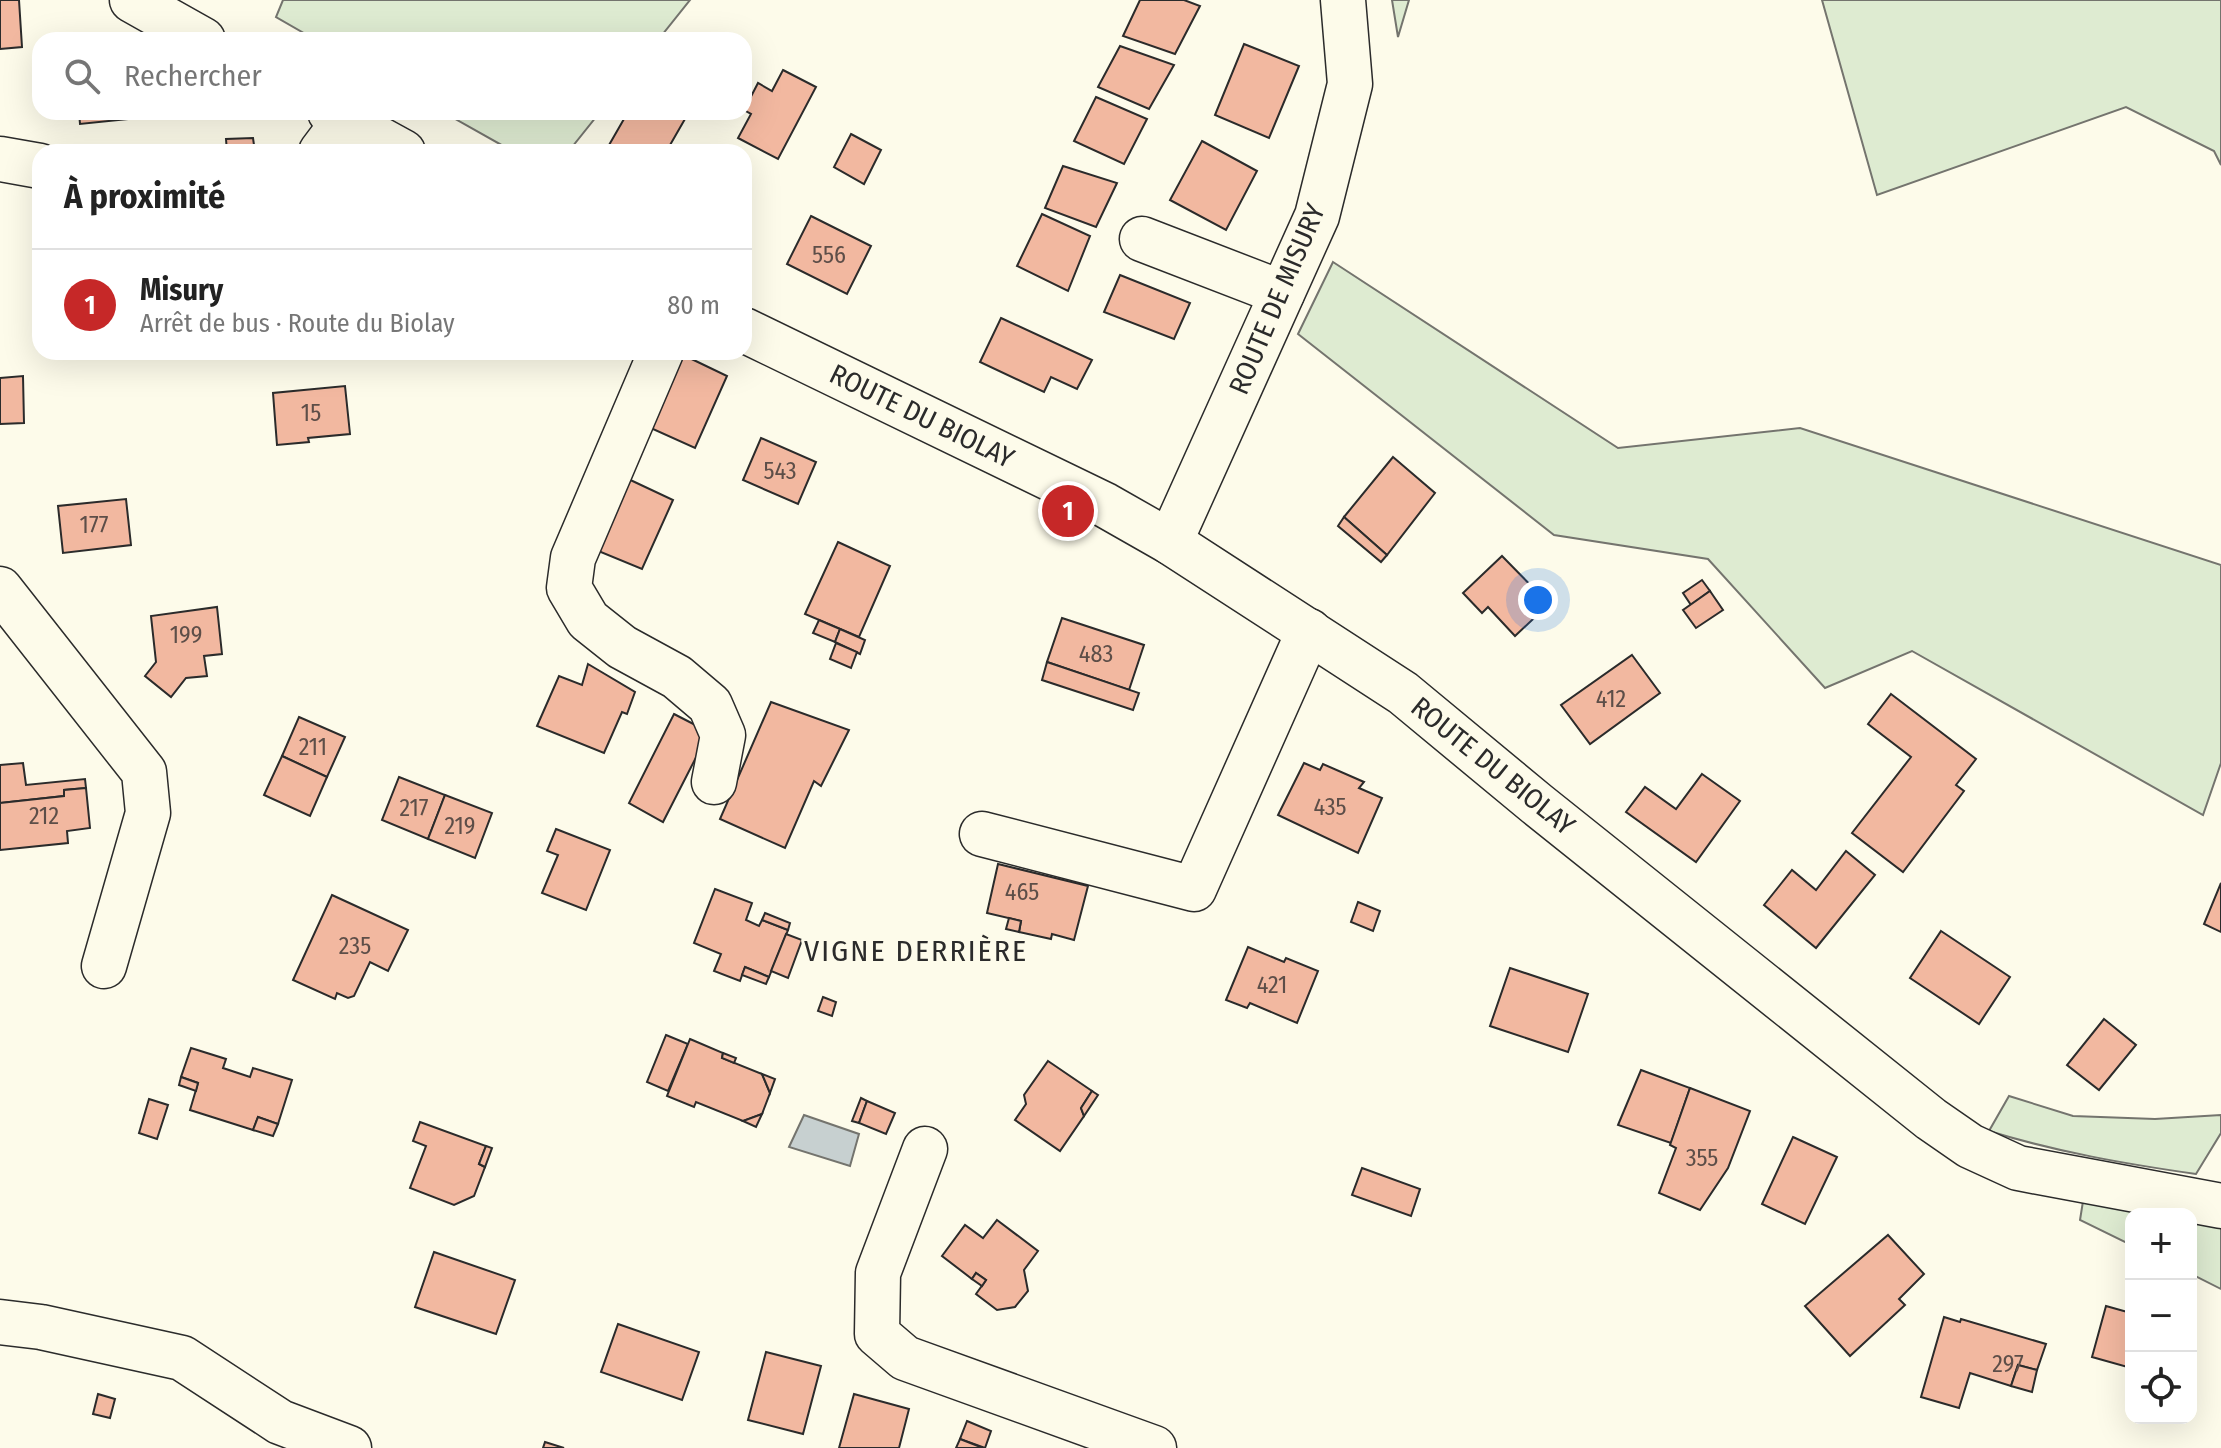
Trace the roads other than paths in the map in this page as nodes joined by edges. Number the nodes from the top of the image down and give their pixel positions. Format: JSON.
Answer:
{"nodes":[{"id":1,"x":132,"y":0,"type":"edge"},
{"id":2,"x":1343,"y":0,"type":"edge"},
{"id":3,"x":189,"y":32,"type":"edge"},
{"id":4,"x":332,"y":128,"type":"edge"},
{"id":5,"x":379,"y":144,"type":"edge"},
{"id":6,"x":0,"y":159,"type":"edge"},
{"id":7,"x":32,"y":165,"type":"edge"},
{"id":8,"x":1142,"y":239,"type":"dead end"},
{"id":9,"x":1282,"y":293,"type":"junction"},
{"id":10,"x":752,"y":334,"type":"edge"},
{"id":11,"x":658,"y":360,"type":"edge"},
{"id":12,"x":1170,"y":542,"type":"junction"},
{"id":13,"x":0,"y":589,"type":"edge"},
{"id":14,"x":1309,"y":631,"type":"junction"},
{"id":15,"x":714,"y":782,"type":"dead end"},
{"id":16,"x":982,"y":834,"type":"dead end"},
{"id":17,"x":104,"y":966,"type":"dead end"},
{"id":18,"x":925,"y":1149,"type":"dead end"},
{"id":19,"x":2221,"y":1206,"type":"edge"},
{"id":20,"x":0,"y":1322,"type":"edge"},
{"id":21,"x":349,"y":1448,"type":"edge"},
{"id":22,"x":1154,"y":1448,"type":"edge"}],
"edges":[{"from":1,"to":3,"type":"street"},
{"from":2,"to":9,"type":"street","name":"ROUTE DE MISURY"},
{"from":4,"to":5,"type":"street"},
{"from":6,"to":7,"type":"street"},
{"from":8,"to":9,"type":"street"},
{"from":9,"to":12,"type":"street","name":"ROUTE DE MISURY"},
{"from":10,"to":12,"type":"street","name":"ROUTE DU BIOLAY"},
{"from":11,"to":15,"type":"street"},
{"from":12,"to":14,"type":"street","name":"ROUTE DU BIOLAY"},
{"from":13,"to":17,"type":"street"},
{"from":14,"to":16,"type":"street"},
{"from":14,"to":19,"type":"street","name":"ROUTE DU BIOLAY"},
{"from":18,"to":22,"type":"street"},
{"from":20,"to":21,"type":"street"}]}
